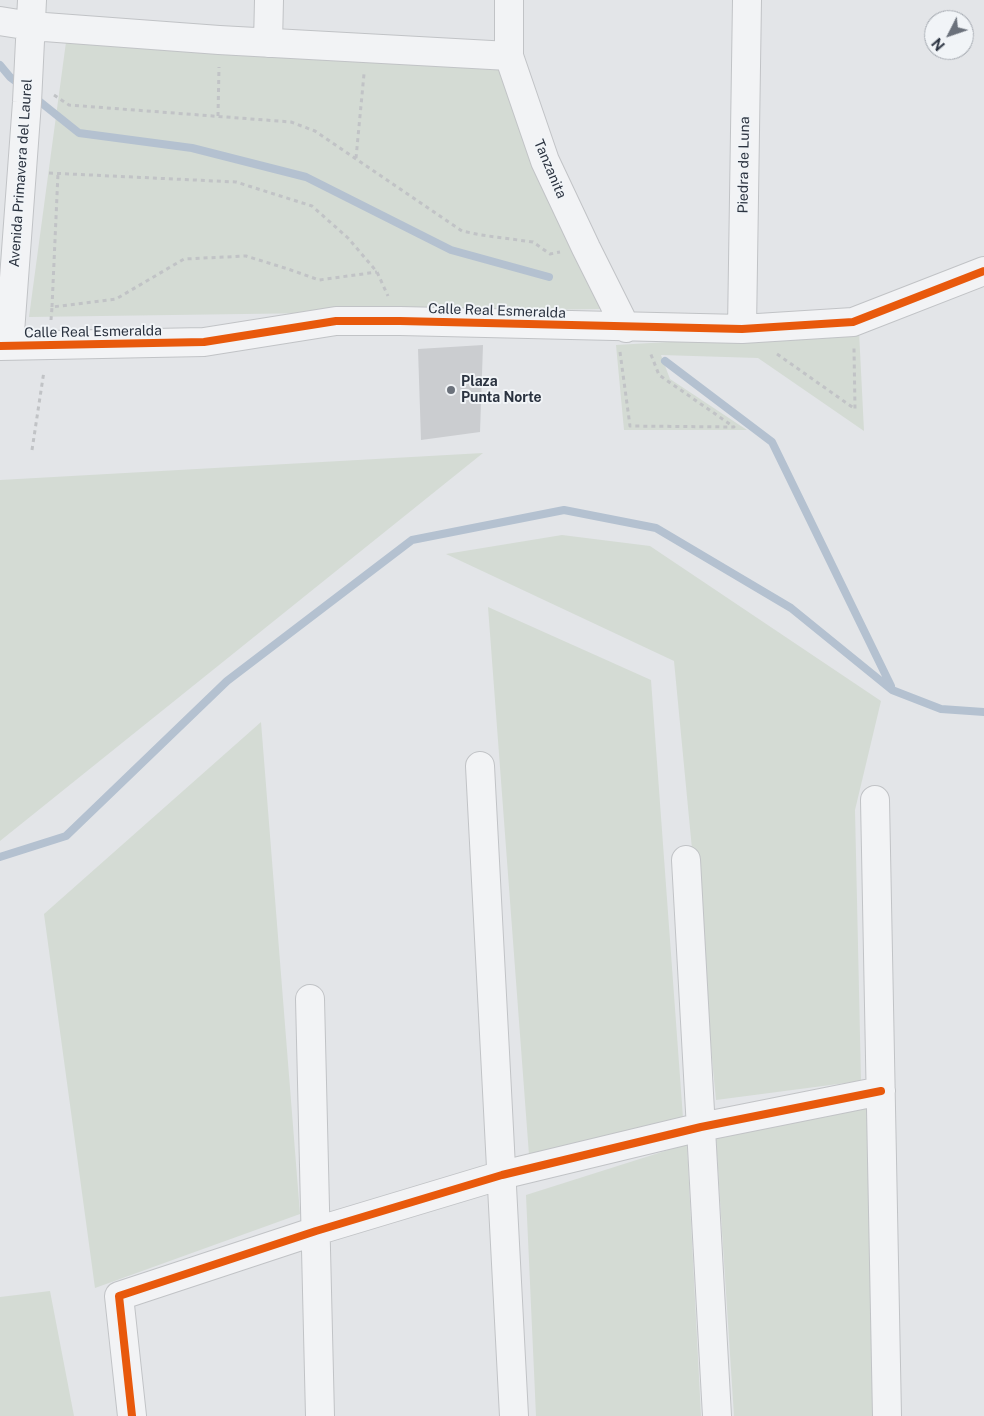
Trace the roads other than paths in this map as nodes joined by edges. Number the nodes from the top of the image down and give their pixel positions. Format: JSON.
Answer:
{"nodes":[{"id":1,"x":269,"y":0,"type":"edge"},
{"id":2,"x":509,"y":0,"type":"edge"},
{"id":3,"x":747,"y":0,"type":"edge"},
{"id":4,"x":32,"y":13,"type":"edge"},
{"id":5,"x":0,"y":21,"type":"edge"},
{"id":6,"x":268,"y":43,"type":"junction"},
{"id":7,"x":509,"y":56,"type":"junction"},
{"id":8,"x":984,"y":271,"type":"edge"},
{"id":9,"x":628,"y":328,"type":"junction"},
{"id":10,"x":742,"y":329,"type":"junction"},
{"id":11,"x":4,"y":346,"type":"edge"},
{"id":12,"x":480,"y":766,"type":"dead end"},
{"id":13,"x":875,"y":800,"type":"dead end"},
{"id":14,"x":686,"y":860,"type":"dead end"},
{"id":15,"x":310,"y":999,"type":"dead end"},
{"id":16,"x":880,"y":1091,"type":"junction"},
{"id":17,"x":701,"y":1127,"type":"junction"},
{"id":18,"x":502,"y":1175,"type":"junction"},
{"id":19,"x":316,"y":1231,"type":"junction"},
{"id":20,"x":132,"y":1416,"type":"edge"},
{"id":21,"x":320,"y":1416,"type":"edge"},
{"id":22,"x":514,"y":1416,"type":"edge"},
{"id":23,"x":718,"y":1416,"type":"edge"},
{"id":24,"x":887,"y":1416,"type":"edge"}],
"edges":[{"from":1,"to":6,"type":"street"},
{"from":2,"to":7,"type":"street","name":"Tanzanita"},
{"from":3,"to":10,"type":"street","name":"Piedra de Luna"},
{"from":4,"to":5,"type":"street"},
{"from":4,"to":6,"type":"street"},
{"from":4,"to":11,"type":"street","name":"Avenida Primavera del Laurel"},
{"from":6,"to":7,"type":"street"},
{"from":7,"to":9,"type":"street","name":"Tanzanita"},
{"from":8,"to":10,"type":"street","name":"Calle Real Esmeralda"},
{"from":9,"to":10,"type":"street","name":"Calle Real Esmeralda"},
{"from":9,"to":11,"type":"street","name":"Calle Real Esmeralda"},
{"from":12,"to":18,"type":"street"},
{"from":13,"to":16,"type":"street"},
{"from":14,"to":17,"type":"street"},
{"from":15,"to":19,"type":"street"},
{"from":16,"to":17,"type":"street"},
{"from":16,"to":24,"type":"street"},
{"from":17,"to":18,"type":"street"},
{"from":17,"to":23,"type":"street"},
{"from":18,"to":19,"type":"street"},
{"from":18,"to":22,"type":"street"},
{"from":19,"to":20,"type":"street"},
{"from":19,"to":21,"type":"street"}]}
